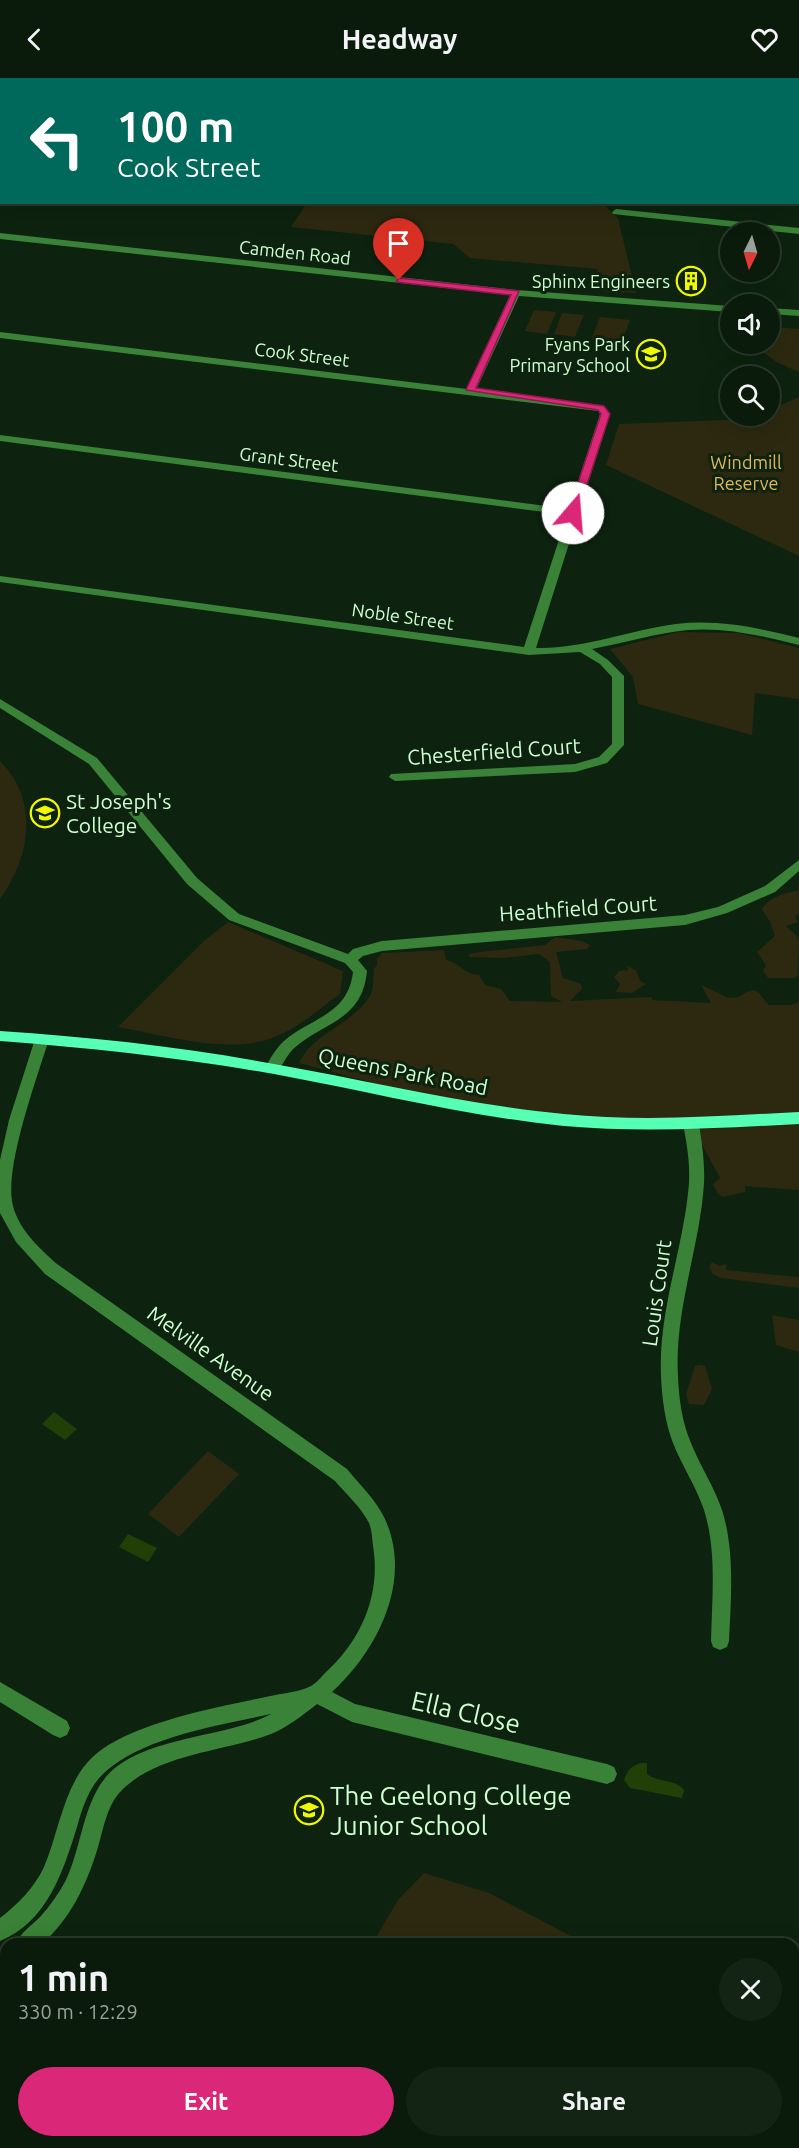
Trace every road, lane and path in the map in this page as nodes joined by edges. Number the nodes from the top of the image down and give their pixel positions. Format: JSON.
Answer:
{"nodes":[{"id":1,"x":662,"y":208,"type":"dead end"},
{"id":2,"x":616,"y":212,"type":"dead end"},
{"id":3,"x":676,"y":218,"type":"junction"},
{"id":4,"x":799,"y":231,"type":"edge"},
{"id":5,"x":0,"y":236,"type":"edge"},
{"id":6,"x":516,"y":293,"type":"junction"},
{"id":7,"x":720,"y":308,"type":"edge"},
{"id":8,"x":780,"y":312,"type":"edge"},
{"id":9,"x":799,"y":313,"type":"edge"},
{"id":10,"x":0,"y":335,"type":"edge"},
{"id":11,"x":471,"y":390,"type":"junction"},
{"id":12,"x":0,"y":438,"type":"edge"},
{"id":13,"x":573,"y":513,"type":"junction"},
{"id":14,"x":0,"y":579,"type":"edge"},
{"id":15,"x":799,"y":642,"type":"edge"},
{"id":16,"x":582,"y":648,"type":"junction"},
{"id":17,"x":529,"y":651,"type":"junction"},
{"id":18,"x":0,"y":703,"type":"edge"},
{"id":19,"x":395,"y":777,"type":"dead end"},
{"id":20,"x":799,"y":864,"type":"edge"},
{"id":21,"x":350,"y":960,"type":"junction"},
{"id":22,"x":0,"y":1036,"type":"edge"},
{"id":23,"x":42,"y":1039,"type":"junction"},
{"id":24,"x":272,"y":1068,"type":"junction"},
{"id":25,"x":799,"y":1118,"type":"edge"},
{"id":26,"x":691,"y":1124,"type":"junction"},
{"id":27,"x":5,"y":1217,"type":"edge"},
{"id":28,"x":720,"y":1641,"type":"dead end"},
{"id":29,"x":0,"y":1691,"type":"edge"},
{"id":30,"x":317,"y":1694,"type":"junction"},
{"id":31,"x":60,"y":1728,"type":"dead end"},
{"id":32,"x":607,"y":1773,"type":"dead end"},
{"id":33,"x":0,"y":1931,"type":"edge"},
{"id":34,"x":33,"y":1938,"type":"edge"}],
"edges":[{"from":1,"to":3,"type":"street"},
{"from":2,"to":3,"type":"street"},
{"from":3,"to":4,"type":"street"},
{"from":5,"to":6,"type":"street","name":"Camden Road"},
{"from":6,"to":7,"type":"street","name":"Camden Road"},
{"from":6,"to":11,"type":"street"},
{"from":8,"to":9,"type":"street"},
{"from":10,"to":11,"type":"street","name":"Cook Street"},
{"from":11,"to":13,"type":"street","name":"Cook Street"},
{"from":12,"to":13,"type":"street","name":"Grant Street"},
{"from":13,"to":17,"type":"street"},
{"from":14,"to":17,"type":"street","name":"Noble Street"},
{"from":15,"to":16,"type":"street","name":"Noble Street"},
{"from":16,"to":17,"type":"street","name":"Noble Street"},
{"from":16,"to":19,"type":"street","name":"Chesterfield Court"},
{"from":18,"to":21,"type":"street"},
{"from":20,"to":21,"type":"street","name":"Heathfield Court"},
{"from":21,"to":24,"type":"street"},
{"from":22,"to":23,"type":"main road","name":"Queens Park Road"},
{"from":23,"to":24,"type":"main road","name":"Queens Park Road"},
{"from":23,"to":27,"type":"street","name":"Melville Avenue"},
{"from":24,"to":26,"type":"main road","name":"Queens Park Road"},
{"from":25,"to":26,"type":"main road","name":"Queens Park Road"},
{"from":26,"to":28,"type":"street","name":"Louis Court"},
{"from":27,"to":30,"type":"street","name":"Melville Avenue"},
{"from":29,"to":31,"type":"street"},
{"from":30,"to":32,"type":"street","name":"Ella Close"},
{"from":30,"to":33,"type":"street","name":"Melville Avenue"},
{"from":30,"to":34,"type":"street","name":"Melville Avenue"}]}
